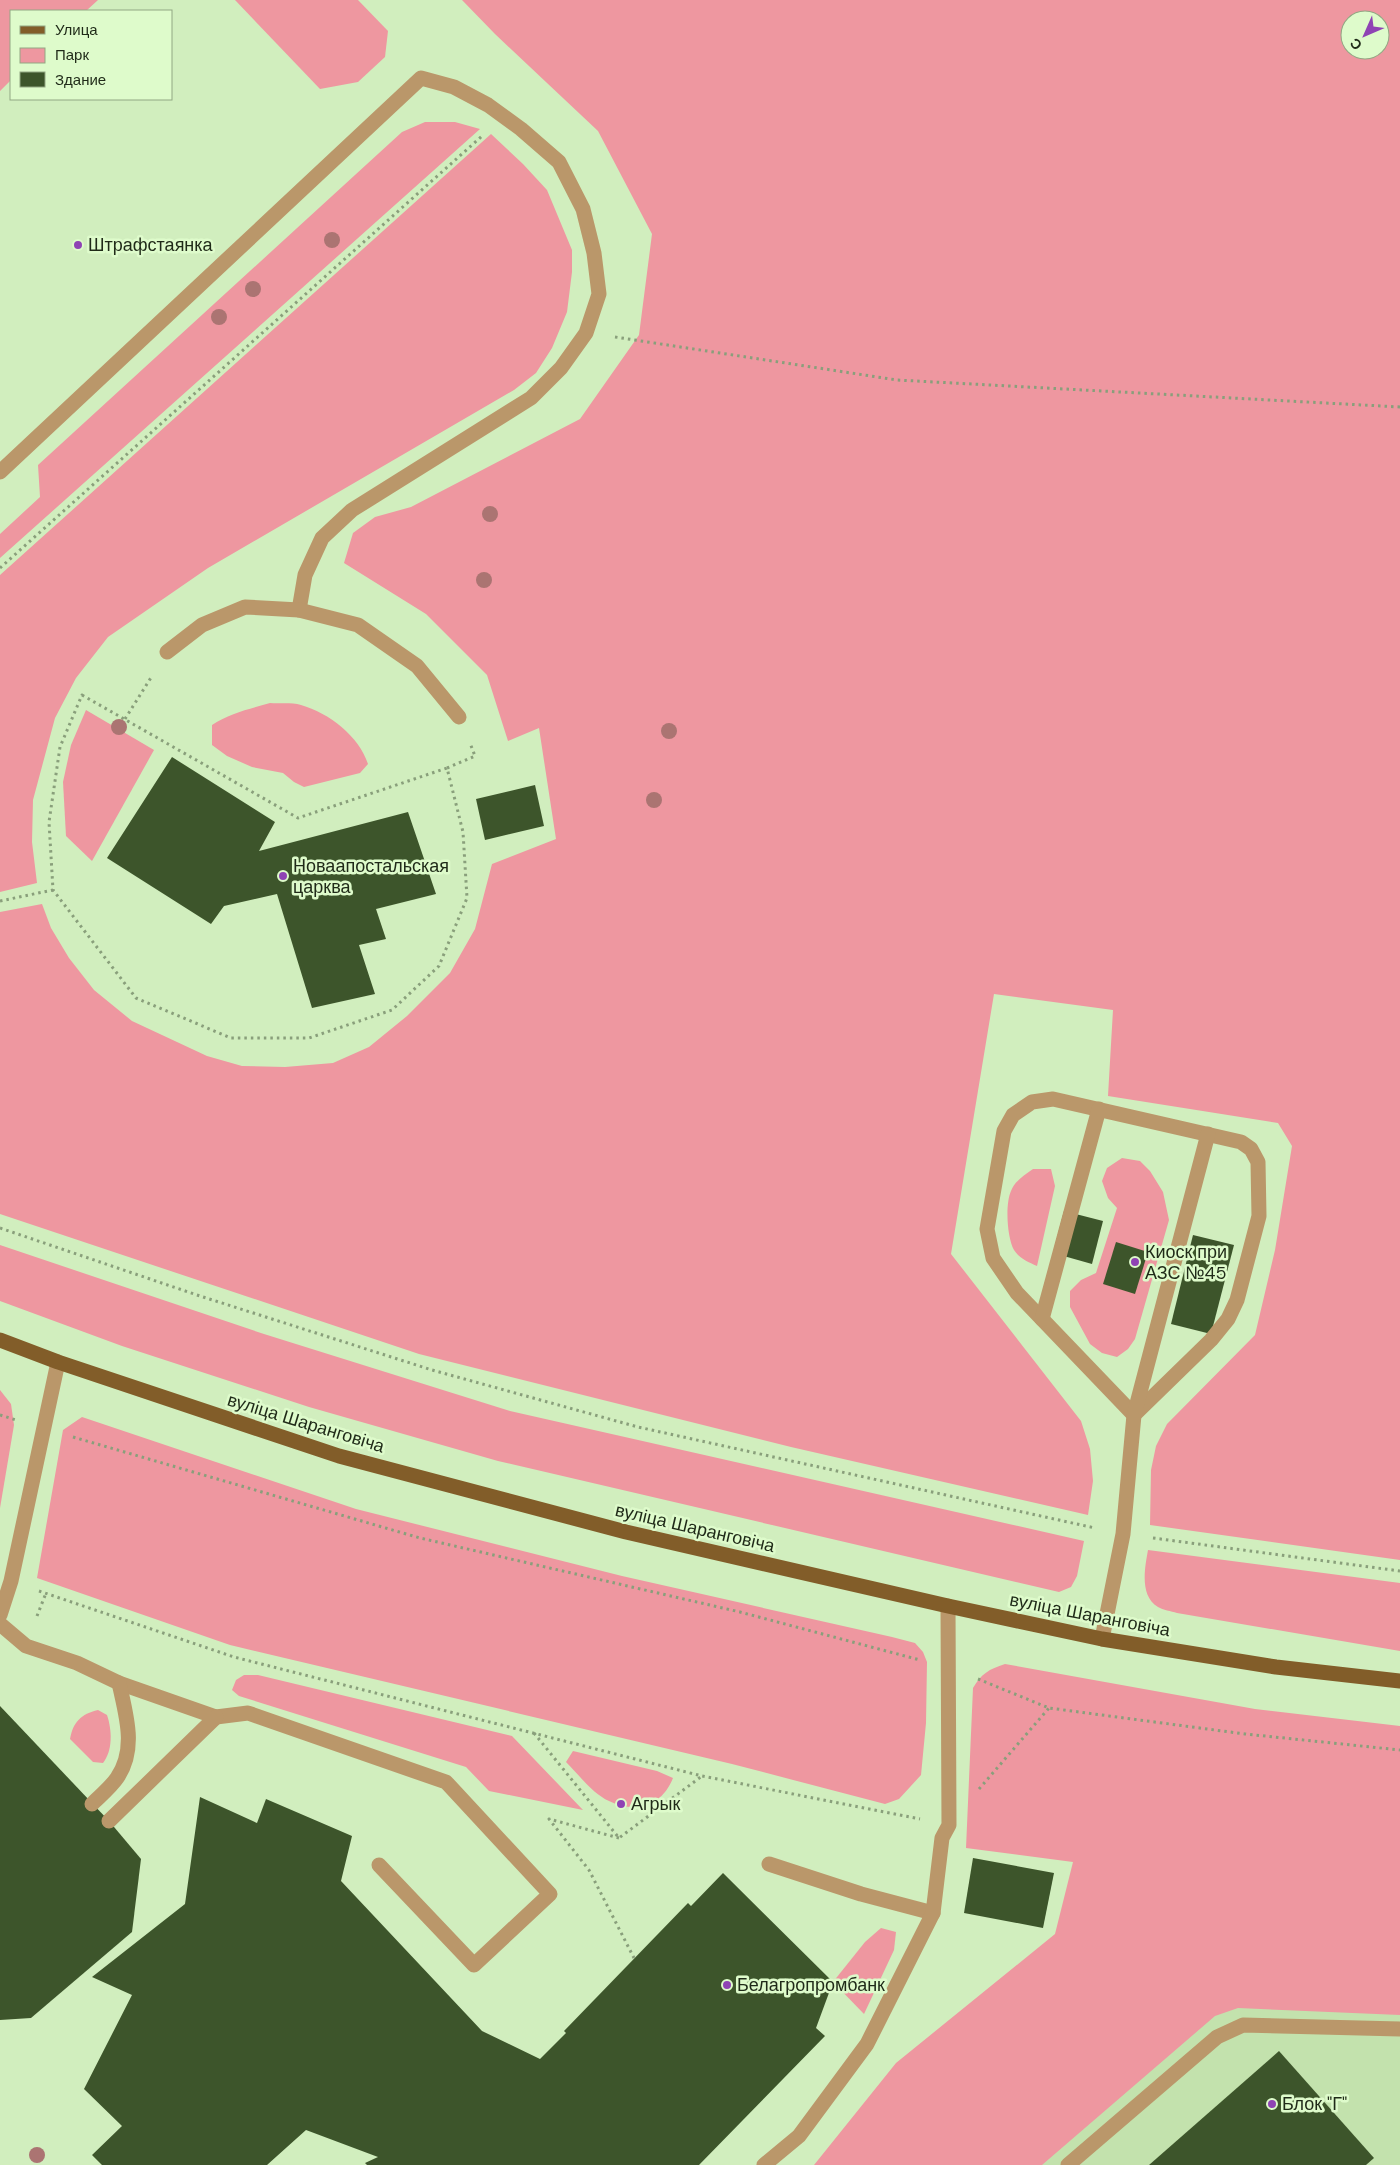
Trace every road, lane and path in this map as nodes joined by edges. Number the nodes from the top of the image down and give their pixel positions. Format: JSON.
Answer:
{"nodes":[{"id":1,"x":504,"y":117,"type":"junction"},
{"id":2,"x":586,"y":332,"type":"junction"},
{"id":3,"x":1400,"y":407,"type":"edge"},
{"id":4,"x":0,"y":472,"type":"edge"},
{"id":5,"x":0,"y":568,"type":"edge"},
{"id":6,"x":299,"y":610,"type":"junction"},
{"id":7,"x":166,"y":652,"type":"joint"},
{"id":8,"x":459,"y":717,"type":"dead end"},
{"id":9,"x":125,"y":719,"type":"junction"},
{"id":10,"x":53,"y":890,"type":"junction"},
{"id":11,"x":0,"y":901,"type":"edge"},
{"id":12,"x":1099,"y":1109,"type":"junction"},
{"id":13,"x":1208,"y":1134,"type":"junction"},
{"id":14,"x":0,"y":1228,"type":"edge"},
{"id":15,"x":1042,"y":1319,"type":"junction"},
{"id":16,"x":0,"y":1340,"type":"edge"},
{"id":17,"x":58,"y":1362,"type":"junction"},
{"id":18,"x":0,"y":1415,"type":"edge"},
{"id":19,"x":1134,"y":1415,"type":"junction"},
{"id":20,"x":45,"y":1428,"type":"junction"},
{"id":21,"x":1123,"y":1534,"type":"junction"},
{"id":22,"x":1400,"y":1572,"type":"edge"},
{"id":23,"x":11,"y":1581,"type":"junction"},
{"id":24,"x":948,"y":1606,"type":"junction"},
{"id":25,"x":0,"y":1616,"type":"edge"},
{"id":26,"x":0,"y":1624,"type":"edge"},
{"id":27,"x":1102,"y":1639,"type":"junction"},
{"id":28,"x":949,"y":1668,"type":"junction"},
{"id":29,"x":1400,"y":1681,"type":"edge"},
{"id":30,"x":119,"y":1683,"type":"junction"},
{"id":31,"x":1049,"y":1708,"type":"junction"},
{"id":32,"x":216,"y":1717,"type":"junction"},
{"id":33,"x":534,"y":1732,"type":"junction"},
{"id":34,"x":1400,"y":1750,"type":"edge"},
{"id":35,"x":702,"y":1776,"type":"junction"},
{"id":36,"x":92,"y":1804,"type":"dead end"},
{"id":37,"x":109,"y":1821,"type":"dead end"},
{"id":38,"x":949,"y":1825,"type":"junction"},
{"id":39,"x":619,"y":1838,"type":"junction"},
{"id":40,"x":769,"y":1864,"type":"dead end"},
{"id":41,"x":379,"y":1865,"type":"dead end"},
{"id":42,"x":933,"y":1913,"type":"junction"},
{"id":43,"x":634,"y":1958,"type":"dead end"},
{"id":44,"x":1400,"y":2029,"type":"edge"},
{"id":45,"x":764,"y":2165,"type":"edge"},
{"id":46,"x":1068,"y":2165,"type":"edge"}],
"edges":[{"from":1,"to":2,"type":"lane"},
{"from":1,"to":4,"type":"lane"},
{"from":1,"to":5,"type":"path"},
{"from":2,"to":3,"type":"path"},
{"from":2,"to":6,"type":"lane"},
{"from":6,"to":7,"type":"lane"},
{"from":6,"to":8,"type":"lane"},
{"from":7,"to":9,"type":"path"},
{"from":9,"to":10,"type":"path"},
{"from":9,"to":10,"type":"path"},
{"from":10,"to":11,"type":"path"},
{"from":12,"to":13,"type":"lane"},
{"from":12,"to":15,"type":"lane"},
{"from":12,"to":15,"type":"lane"},
{"from":13,"to":19,"type":"lane"},
{"from":13,"to":19,"type":"lane"},
{"from":14,"to":21,"type":"path"},
{"from":15,"to":19,"type":"lane"},
{"from":16,"to":17,"type":"main road","name":"вуліца Шаранговіча"},
{"from":17,"to":20,"type":"lane"},
{"from":17,"to":24,"type":"main road","name":"вуліца Шаранговіча"},
{"from":18,"to":20,"type":"path"},
{"from":19,"to":21,"type":"lane"},
{"from":20,"to":23,"type":"lane"},
{"from":20,"to":28,"type":"path"},
{"from":21,"to":22,"type":"path"},
{"from":21,"to":27,"type":"lane"},
{"from":23,"to":25,"type":"lane"},
{"from":23,"to":33,"type":"path"},
{"from":24,"to":27,"type":"main road","name":"вуліца Шаранговіча"},
{"from":24,"to":28,"type":"lane"},
{"from":26,"to":30,"type":"lane"},
{"from":27,"to":29,"type":"main road","name":"вуліца Шаранговіча"},
{"from":28,"to":31,"type":"path"},
{"from":28,"to":38,"type":"lane"},
{"from":30,"to":32,"type":"lane"},
{"from":30,"to":36,"type":"lane"},
{"from":31,"to":34,"type":"path"},
{"from":31,"to":38,"type":"path"},
{"from":32,"to":37,"type":"lane"},
{"from":32,"to":41,"type":"lane"},
{"from":33,"to":35,"type":"path"},
{"from":33,"to":39,"type":"path"},
{"from":35,"to":38,"type":"path"},
{"from":35,"to":39,"type":"path"},
{"from":38,"to":42,"type":"lane"},
{"from":39,"to":43,"type":"path"},
{"from":40,"to":42,"type":"lane"},
{"from":42,"to":45,"type":"lane"},
{"from":44,"to":46,"type":"lane"}]}
